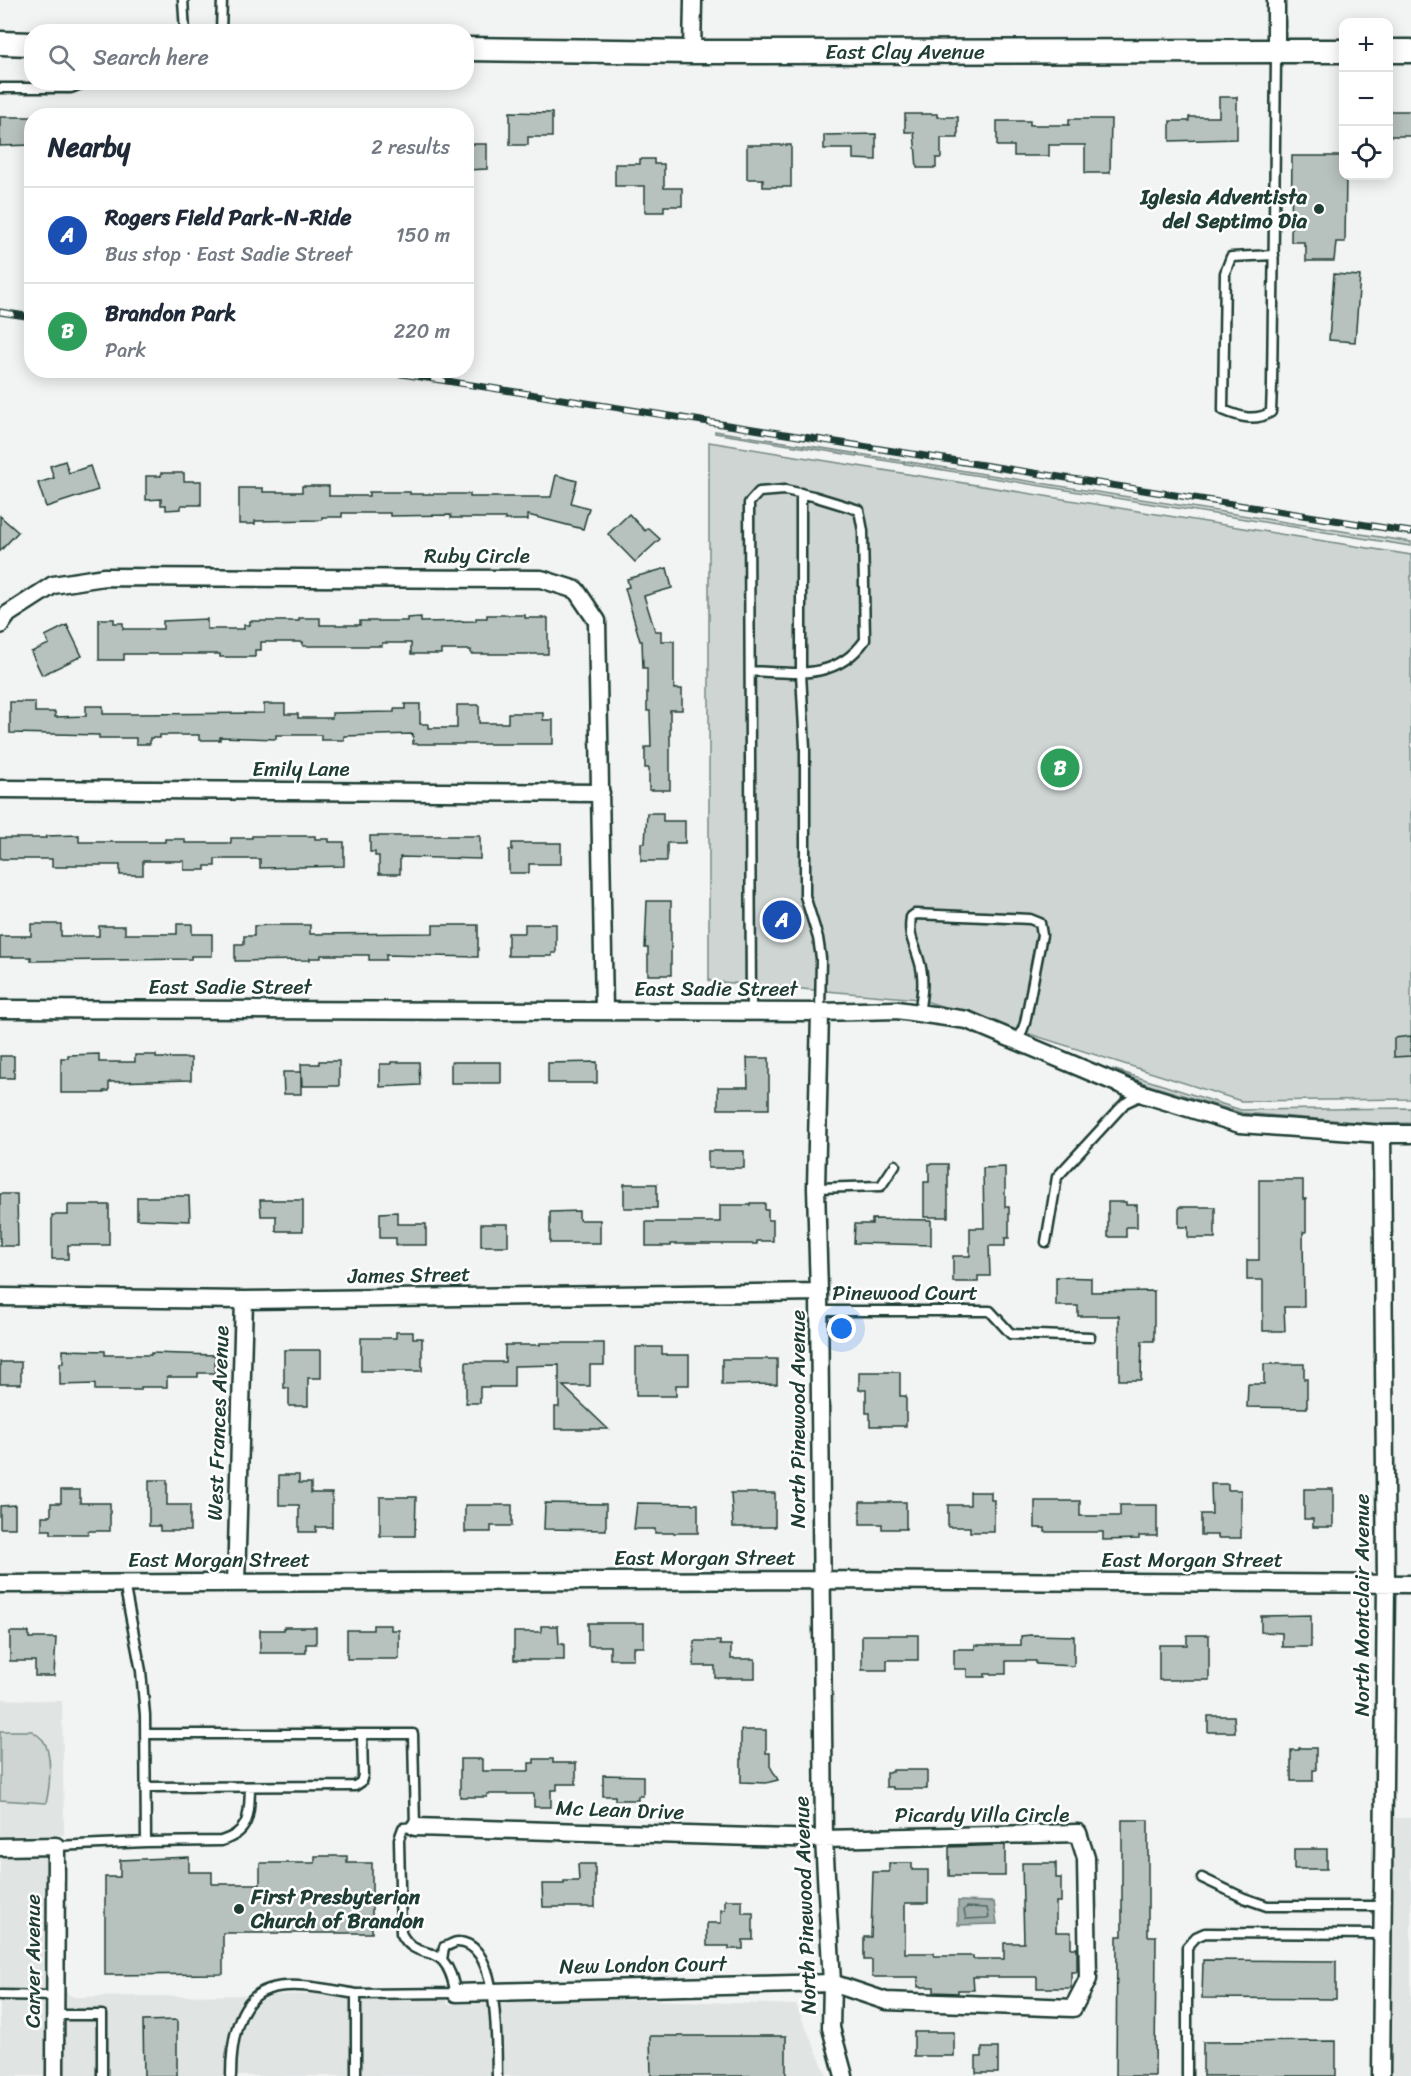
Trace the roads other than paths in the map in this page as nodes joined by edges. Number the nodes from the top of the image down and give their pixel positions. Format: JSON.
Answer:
{"nodes":[{"id":1,"x":183,"y":0,"type":"edge"},
{"id":2,"x":222,"y":0,"type":"edge"},
{"id":3,"x":693,"y":0,"type":"edge"},
{"id":4,"x":1276,"y":0,"type":"edge"},
{"id":5,"x":184,"y":24,"type":"edge"},
{"id":6,"x":221,"y":24,"type":"edge"},
{"id":7,"x":0,"y":44,"type":"edge"},
{"id":8,"x":24,"y":44,"type":"edge"},
{"id":9,"x":474,"y":49,"type":"edge"},
{"id":10,"x":1339,"y":51,"type":"edge"},
{"id":11,"x":1393,"y":51,"type":"edge"},
{"id":12,"x":1411,"y":51,"type":"edge"},
{"id":13,"x":692,"y":52,"type":"junction"},
{"id":14,"x":1276,"y":52,"type":"junction"},
{"id":15,"x":0,"y":88,"type":"edge"},
{"id":16,"x":24,"y":88,"type":"edge"},
{"id":17,"x":1274,"y":255,"type":"junction"},
{"id":18,"x":801,"y":493,"type":"junction"},
{"id":19,"x":0,"y":625,"type":"edge"},
{"id":20,"x":750,"y":671,"type":"junction"},
{"id":21,"x":801,"y":673,"type":"junction"},
{"id":22,"x":0,"y":789,"type":"edge"},
{"id":23,"x":601,"y":793,"type":"junction"},
{"id":24,"x":0,"y":1009,"type":"edge"},
{"id":25,"x":604,"y":1011,"type":"junction"},
{"id":26,"x":751,"y":1011,"type":"junction"},
{"id":27,"x":820,"y":1012,"type":"junction"},
{"id":28,"x":918,"y":1013,"type":"junction"},
{"id":29,"x":1018,"y":1042,"type":"junction"},
{"id":30,"x":1143,"y":1094,"type":"junction"},
{"id":31,"x":1382,"y":1134,"type":"junction"},
{"id":32,"x":1411,"y":1134,"type":"edge"},
{"id":33,"x":895,"y":1165,"type":"dead end"},
{"id":34,"x":816,"y":1188,"type":"junction"},
{"id":35,"x":1046,"y":1242,"type":"dead end"},
{"id":36,"x":819,"y":1292,"type":"junction"},
{"id":37,"x":0,"y":1297,"type":"edge"},
{"id":38,"x":244,"y":1300,"type":"junction"},
{"id":39,"x":819,"y":1311,"type":"junction"},
{"id":40,"x":1090,"y":1337,"type":"dead end"},
{"id":41,"x":821,"y":1580,"type":"junction"},
{"id":42,"x":236,"y":1582,"type":"junction"},
{"id":43,"x":0,"y":1584,"type":"edge"},
{"id":44,"x":124,"y":1584,"type":"junction"},
{"id":45,"x":1386,"y":1584,"type":"junction"},
{"id":46,"x":1411,"y":1584,"type":"edge"},
{"id":47,"x":145,"y":1734,"type":"junction"},
{"id":48,"x":362,"y":1734,"type":"junction"},
{"id":49,"x":145,"y":1787,"type":"junction"},
{"id":50,"x":249,"y":1787,"type":"junction"},
{"id":51,"x":415,"y":1827,"type":"junction"},
{"id":52,"x":824,"y":1839,"type":"junction"},
{"id":53,"x":146,"y":1842,"type":"junction"},
{"id":54,"x":56,"y":1846,"type":"junction"},
{"id":55,"x":0,"y":1847,"type":"edge"},
{"id":56,"x":1202,"y":1878,"type":"dead end"},
{"id":57,"x":1382,"y":1906,"type":"junction"},
{"id":58,"x":1382,"y":1934,"type":"junction"},
{"id":59,"x":442,"y":1960,"type":"junction"},
{"id":60,"x":832,"y":1983,"type":"junction"},
{"id":61,"x":494,"y":1991,"type":"junction"},
{"id":62,"x":456,"y":1993,"type":"junction"},
{"id":63,"x":0,"y":1995,"type":"edge"},
{"id":64,"x":356,"y":1995,"type":"junction"},
{"id":65,"x":56,"y":1996,"type":"junction"},
{"id":66,"x":56,"y":2014,"type":"junction"},
{"id":67,"x":55,"y":2076,"type":"edge"},
{"id":68,"x":102,"y":2076,"type":"edge"},
{"id":69,"x":231,"y":2076,"type":"edge"},
{"id":70,"x":356,"y":2076,"type":"edge"},
{"id":71,"x":497,"y":2076,"type":"edge"},
{"id":72,"x":844,"y":2076,"type":"edge"},
{"id":73,"x":1187,"y":2076,"type":"edge"},
{"id":74,"x":1381,"y":2076,"type":"edge"}],
"edges":[{"from":1,"to":5,"type":"lane"},
{"from":2,"to":6,"type":"lane"},
{"from":3,"to":13,"type":"street"},
{"from":4,"to":14,"type":"street"},
{"from":7,"to":8,"type":"street"},
{"from":9,"to":13,"type":"street","name":"East Clay Avenue"},
{"from":10,"to":14,"type":"street","name":"East Clay Avenue"},
{"from":11,"to":12,"type":"street"},
{"from":13,"to":14,"type":"street","name":"East Clay Avenue"},
{"from":14,"to":17,"type":"lane"},
{"from":15,"to":16,"type":"lane"},
{"from":17,"to":17,"type":"lane"},
{"from":18,"to":20,"type":"lane"},
{"from":18,"to":21,"type":"lane"},
{"from":18,"to":21,"type":"lane"},
{"from":19,"to":23,"type":"street","name":"Ruby Circle"},
{"from":20,"to":21,"type":"lane"},
{"from":20,"to":26,"type":"lane"},
{"from":21,"to":27,"type":"lane"},
{"from":22,"to":23,"type":"street","name":"Emily Lane"},
{"from":23,"to":25,"type":"street","name":"Ruby Circle"},
{"from":24,"to":25,"type":"street","name":"East Sadie Street"},
{"from":25,"to":26,"type":"street","name":"East Sadie Street"},
{"from":26,"to":27,"type":"street","name":"East Sadie Street"},
{"from":27,"to":28,"type":"street","name":"East Sadie Street"},
{"from":27,"to":34,"type":"street","name":"North Pinewood Avenue"},
{"from":28,"to":29,"type":"street","name":"East Sadie Street"},
{"from":28,"to":29,"type":"lane"},
{"from":29,"to":30,"type":"street","name":"East Sadie Street"},
{"from":30,"to":31,"type":"street","name":"East Sadie Street"},
{"from":30,"to":35,"type":"lane"},
{"from":31,"to":32,"type":"street","name":"East Sadie Street"},
{"from":31,"to":45,"type":"street","name":"North Montclair Avenue"},
{"from":33,"to":34,"type":"lane"},
{"from":34,"to":36,"type":"street","name":"North Pinewood Avenue"},
{"from":36,"to":38,"type":"street","name":"James Street"},
{"from":36,"to":39,"type":"street","name":"North Pinewood Avenue"},
{"from":37,"to":38,"type":"street","name":"James Street"},
{"from":38,"to":42,"type":"street","name":"West Frances Avenue"},
{"from":39,"to":40,"type":"lane","name":"Pinewood Court"},
{"from":39,"to":41,"type":"street","name":"North Pinewood Avenue"},
{"from":41,"to":42,"type":"street","name":"East Morgan Street"},
{"from":41,"to":45,"type":"street","name":"East Morgan Street"},
{"from":41,"to":52,"type":"street","name":"North Pinewood Avenue"},
{"from":42,"to":44,"type":"street","name":"East Morgan Street"},
{"from":43,"to":44,"type":"street","name":"East Morgan Street"},
{"from":44,"to":47,"type":"lane"},
{"from":45,"to":46,"type":"street","name":"East Morgan Street"},
{"from":45,"to":57,"type":"street","name":"North Montclair Avenue"},
{"from":47,"to":48,"type":"lane"},
{"from":47,"to":49,"type":"lane"},
{"from":48,"to":50,"type":"lane"},
{"from":48,"to":51,"type":"lane"},
{"from":49,"to":50,"type":"lane"},
{"from":49,"to":53,"type":"lane"},
{"from":50,"to":53,"type":"lane"},
{"from":51,"to":52,"type":"street","name":"Mc Lean Drive"},
{"from":51,"to":59,"type":"lane"},
{"from":52,"to":60,"type":"street","name":"North Pinewood Avenue"},
{"from":52,"to":60,"type":"street","name":"Picardy Villa Circle"},
{"from":53,"to":54,"type":"lane"},
{"from":54,"to":55,"type":"street"},
{"from":54,"to":65,"type":"street","name":"Carver Avenue"},
{"from":56,"to":57,"type":"lane"},
{"from":57,"to":58,"type":"street","name":"North Montclair Avenue"},
{"from":58,"to":73,"type":"lane"},
{"from":58,"to":74,"type":"street","name":"North Montclair Avenue"},
{"from":59,"to":61,"type":"lane"},
{"from":59,"to":62,"type":"lane"},
{"from":60,"to":61,"type":"street","name":"New London Court"},
{"from":60,"to":72,"type":"street","name":"North Pinewood Avenue"},
{"from":61,"to":62,"type":"street","name":"New London Court"},
{"from":61,"to":71,"type":"lane"},
{"from":62,"to":64,"type":"lane"},
{"from":63,"to":65,"type":"lane"},
{"from":64,"to":69,"type":"lane"},
{"from":64,"to":70,"type":"lane"},
{"from":65,"to":66,"type":"street","name":"Carver Avenue"},
{"from":66,"to":67,"type":"street","name":"Carver Avenue"},
{"from":66,"to":68,"type":"lane"}]}
